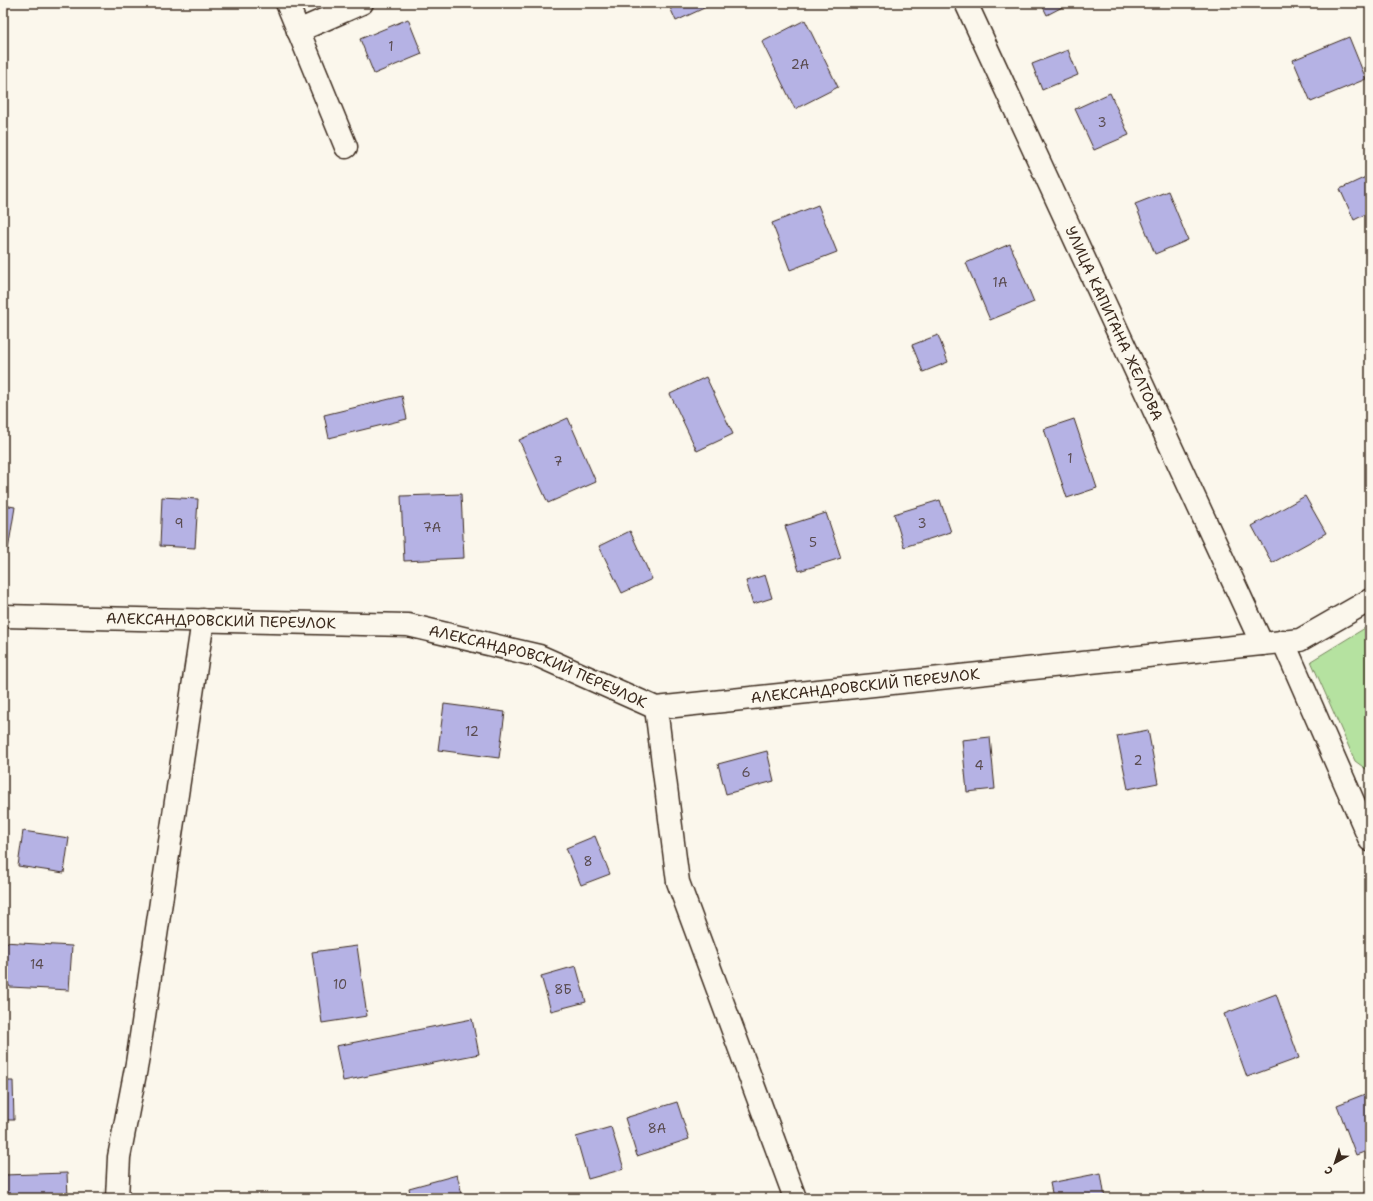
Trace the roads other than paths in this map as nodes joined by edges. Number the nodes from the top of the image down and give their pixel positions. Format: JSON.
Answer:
{"nodes":[{"id":1,"x":287,"y":3,"type":"edge"},
{"id":2,"x":362,"y":3,"type":"edge"},
{"id":3,"x":966,"y":3,"type":"edge"},
{"id":4,"x":298,"y":30,"type":"junction"},
{"id":5,"x":346,"y":147,"type":"dead end"},
{"id":6,"x":1370,"y":600,"type":"edge"},
{"id":7,"x":3,"y":616,"type":"edge"},
{"id":8,"x":203,"y":620,"type":"junction"},
{"id":9,"x":1283,"y":641,"type":"junction"},
{"id":10,"x":1262,"y":644,"type":"junction"},
{"id":11,"x":656,"y":708,"type":"junction"},
{"id":12,"x":1370,"y":840,"type":"edge"},
{"id":13,"x":117,"y":1198,"type":"edge"},
{"id":14,"x":795,"y":1198,"type":"edge"}],
"edges":[{"from":1,"to":4,"type":"street"},
{"from":2,"to":4,"type":"street"},
{"from":3,"to":10,"type":"street","name":"УЛИЦА КАПИТАНА ЖЕЛТОВА"},
{"from":4,"to":5,"type":"street"},
{"from":6,"to":9,"type":"street","name":"АЛЕКСАНДРОВСКИЙ ПЕРЕУЛОК"},
{"from":7,"to":8,"type":"street","name":"АЛЕКСАНДРОВСКИЙ ПЕРЕУЛОК"},
{"from":8,"to":11,"type":"street","name":"АЛЕКСАНДРОВСКИЙ ПЕРЕУЛОК"},
{"from":8,"to":13,"type":"street"},
{"from":9,"to":10,"type":"street","name":"АЛЕКСАНДРОВСКИЙ ПЕРЕУЛОК"},
{"from":9,"to":12,"type":"street"},
{"from":10,"to":11,"type":"street","name":"АЛЕКСАНДРОВСКИЙ ПЕРЕУЛОК"},
{"from":11,"to":14,"type":"street"}]}
